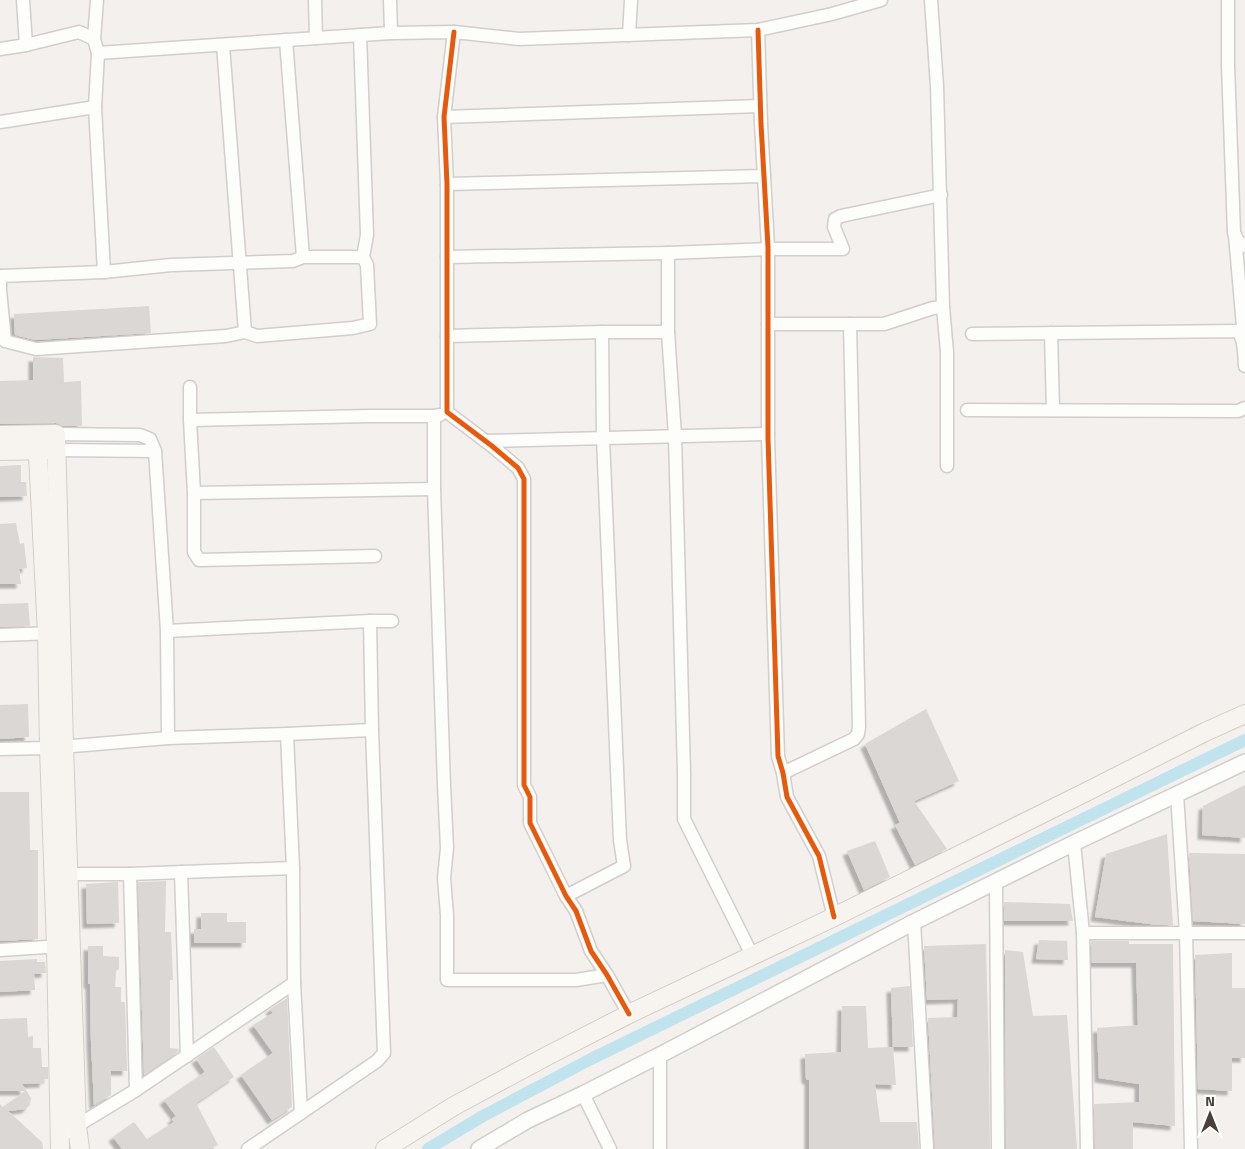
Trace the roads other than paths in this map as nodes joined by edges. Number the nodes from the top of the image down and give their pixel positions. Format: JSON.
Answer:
{"nodes":[{"id":1,"x":23,"y":0,"type":"edge"},
{"id":2,"x":97,"y":0,"type":"edge"},
{"id":3,"x":315,"y":0,"type":"edge"},
{"id":4,"x":390,"y":0,"type":"edge"},
{"id":5,"x":631,"y":0,"type":"edge"},
{"id":6,"x":881,"y":0,"type":"edge"},
{"id":7,"x":931,"y":0,"type":"edge"},
{"id":8,"x":1228,"y":0,"type":"edge"},
{"id":9,"x":758,"y":30,"type":"junction"},
{"id":10,"x":454,"y":32,"type":"junction"},
{"id":11,"x":391,"y":33,"type":"junction"},
{"id":12,"x":629,"y":34,"type":"junction"},
{"id":13,"x":360,"y":35,"type":"junction"},
{"id":14,"x":316,"y":38,"type":"junction"},
{"id":15,"x":94,"y":39,"type":"junction"},
{"id":16,"x":286,"y":40,"type":"junction"},
{"id":17,"x":26,"y":45,"type":"junction"},
{"id":18,"x":223,"y":45,"type":"junction"},
{"id":19,"x":0,"y":49,"type":"edge"},
{"id":20,"x":98,"y":53,"type":"junction"},
{"id":21,"x":760,"y":106,"type":"junction"},
{"id":22,"x":95,"y":107,"type":"junction"},
{"id":23,"x":444,"y":117,"type":"junction"},
{"id":24,"x":0,"y":122,"type":"edge"},
{"id":25,"x":764,"y":176,"type":"junction"},
{"id":26,"x":447,"y":184,"type":"junction"},
{"id":27,"x":941,"y":195,"type":"junction"},
{"id":28,"x":1235,"y":234,"type":"junction"},
{"id":29,"x":1245,"y":246,"type":"edge"},
{"id":30,"x":768,"y":249,"type":"junction"},
{"id":31,"x":668,"y":253,"type":"junction"},
{"id":32,"x":303,"y":257,"type":"junction"},
{"id":33,"x":363,"y":257,"type":"junction"},
{"id":34,"x":447,"y":257,"type":"junction"},
{"id":35,"x":240,"y":262,"type":"junction"},
{"id":36,"x":104,"y":272,"type":"junction"},
{"id":37,"x":0,"y":276,"type":"edge"},
{"id":38,"x":943,"y":308,"type":"junction"},
{"id":39,"x":768,"y":324,"type":"junction"},
{"id":40,"x":850,"y":324,"type":"junction"},
{"id":41,"x":245,"y":332,"type":"junction"},
{"id":42,"x":602,"y":332,"type":"junction"},
{"id":43,"x":668,"y":332,"type":"junction"},
{"id":44,"x":1051,"y":333,"type":"junction"},
{"id":45,"x":972,"y":334,"type":"dead end"},
{"id":46,"x":447,"y":336,"type":"junction"},
{"id":47,"x":1244,"y":338,"type":"junction"},
{"id":48,"x":1245,"y":366,"type":"edge"},
{"id":49,"x":190,"y":387,"type":"dead end"},
{"id":50,"x":1245,"y":408,"type":"edge"},
{"id":51,"x":968,"y":410,"type":"dead end"},
{"id":52,"x":1053,"y":410,"type":"junction"},
{"id":53,"x":447,"y":412,"type":"junction"},
{"id":54,"x":434,"y":416,"type":"junction"},
{"id":55,"x":190,"y":420,"type":"junction"},
{"id":56,"x":768,"y":434,"type":"junction"},
{"id":57,"x":0,"y":435,"type":"edge"},
{"id":58,"x":675,"y":436,"type":"junction"},
{"id":59,"x":603,"y":438,"type":"junction"},
{"id":60,"x":485,"y":441,"type":"junction"},
{"id":61,"x":56,"y":442,"type":"junction"},
{"id":62,"x":37,"y":443,"type":"junction"},
{"id":63,"x":0,"y":451,"type":"edge"},
{"id":64,"x":947,"y":466,"type":"dead end"},
{"id":65,"x":434,"y":489,"type":"junction"},
{"id":66,"x":194,"y":493,"type":"junction"},
{"id":67,"x":375,"y":556,"type":"dead end"},
{"id":68,"x":370,"y":622,"type":"junction"},
{"id":69,"x":392,"y":622,"type":"dead end"},
{"id":70,"x":168,"y":631,"type":"junction"},
{"id":71,"x":54,"y":633,"type":"junction"},
{"id":72,"x":0,"y":635,"type":"edge"},
{"id":73,"x":1245,"y":714,"type":"edge"},
{"id":74,"x":372,"y":730,"type":"junction"},
{"id":75,"x":287,"y":734,"type":"junction"},
{"id":76,"x":168,"y":738,"type":"junction"},
{"id":77,"x":57,"y":747,"type":"junction"},
{"id":78,"x":0,"y":749,"type":"edge"},
{"id":79,"x":1245,"y":762,"type":"edge"},
{"id":80,"x":783,"y":773,"type":"junction"},
{"id":81,"x":1177,"y":794,"type":"junction"},
{"id":82,"x":1074,"y":843,"type":"junction"},
{"id":83,"x":293,"y":868,"type":"junction"},
{"id":84,"x":181,"y":872,"type":"junction"},
{"id":85,"x":61,"y":874,"type":"junction"},
{"id":86,"x":130,"y":874,"type":"junction"},
{"id":87,"x":996,"y":882,"type":"junction"},
{"id":88,"x":566,"y":896,"type":"junction"},
{"id":89,"x":834,"y":916,"type":"junction"},
{"id":90,"x":914,"y":922,"type":"junction"},
{"id":91,"x":1083,"y":933,"type":"junction"},
{"id":92,"x":1186,"y":933,"type":"junction"},
{"id":93,"x":1245,"y":933,"type":"edge"},
{"id":94,"x":64,"y":946,"type":"junction"},
{"id":95,"x":0,"y":950,"type":"edge"},
{"id":96,"x":752,"y":955,"type":"junction"},
{"id":97,"x":607,"y":974,"type":"junction"},
{"id":98,"x":294,"y":983,"type":"junction"},
{"id":99,"x":629,"y":1014,"type":"junction"},
{"id":100,"x":660,"y":1055,"type":"junction"},
{"id":101,"x":187,"y":1056,"type":"junction"},
{"id":102,"x":136,"y":1090,"type":"junction"},
{"id":103,"x":583,"y":1094,"type":"junction"},
{"id":104,"x":301,"y":1113,"type":"junction"},
{"id":105,"x":77,"y":1126,"type":"junction"},
{"id":106,"x":60,"y":1142,"type":"edge"},
{"id":107,"x":80,"y":1149,"type":"edge"},
{"id":108,"x":248,"y":1149,"type":"edge"},
{"id":109,"x":384,"y":1149,"type":"edge"},
{"id":110,"x":479,"y":1149,"type":"edge"},
{"id":111,"x":610,"y":1149,"type":"edge"},
{"id":112,"x":660,"y":1149,"type":"edge"},
{"id":113,"x":926,"y":1149,"type":"edge"},
{"id":114,"x":998,"y":1149,"type":"edge"},
{"id":115,"x":1087,"y":1149,"type":"edge"},
{"id":116,"x":1191,"y":1149,"type":"edge"}],
"edges":[{"from":1,"to":17,"type":"street"},
{"from":2,"to":15,"type":"street"},
{"from":3,"to":14,"type":"street"},
{"from":4,"to":11,"type":"street"},
{"from":5,"to":12,"type":"street"},
{"from":6,"to":9,"type":"street"},
{"from":7,"to":27,"type":"street"},
{"from":8,"to":28,"type":"street"},
{"from":9,"to":12,"type":"street"},
{"from":9,"to":21,"type":"street"},
{"from":10,"to":11,"type":"street"},
{"from":10,"to":12,"type":"street"},
{"from":10,"to":23,"type":"street"},
{"from":11,"to":13,"type":"street"},
{"from":13,"to":14,"type":"street"},
{"from":13,"to":33,"type":"street"},
{"from":14,"to":16,"type":"street"},
{"from":15,"to":17,"type":"street"},
{"from":15,"to":20,"type":"street"},
{"from":16,"to":18,"type":"street"},
{"from":16,"to":32,"type":"street"},
{"from":17,"to":19,"type":"street"},
{"from":18,"to":20,"type":"street"},
{"from":18,"to":35,"type":"street"},
{"from":20,"to":22,"type":"street"},
{"from":21,"to":23,"type":"street"},
{"from":21,"to":25,"type":"street"},
{"from":22,"to":24,"type":"street"},
{"from":22,"to":36,"type":"street"},
{"from":23,"to":26,"type":"street"},
{"from":25,"to":26,"type":"street"},
{"from":25,"to":30,"type":"street"},
{"from":26,"to":34,"type":"street"},
{"from":27,"to":30,"type":"street"},
{"from":27,"to":38,"type":"street"},
{"from":28,"to":29,"type":"street"},
{"from":28,"to":47,"type":"street"},
{"from":30,"to":31,"type":"street"},
{"from":30,"to":39,"type":"street"},
{"from":31,"to":34,"type":"street"},
{"from":31,"to":43,"type":"street"},
{"from":32,"to":33,"type":"street"},
{"from":32,"to":35,"type":"street"},
{"from":33,"to":41,"type":"street"},
{"from":34,"to":46,"type":"street"},
{"from":35,"to":36,"type":"street"},
{"from":35,"to":41,"type":"street"},
{"from":36,"to":37,"type":"street"},
{"from":37,"to":41,"type":"street"},
{"from":38,"to":40,"type":"street"},
{"from":38,"to":64,"type":"street"},
{"from":39,"to":40,"type":"street"},
{"from":39,"to":56,"type":"street"},
{"from":40,"to":80,"type":"street"},
{"from":42,"to":43,"type":"street"},
{"from":42,"to":46,"type":"street"},
{"from":42,"to":59,"type":"street"},
{"from":43,"to":58,"type":"street"},
{"from":44,"to":45,"type":"street"},
{"from":44,"to":47,"type":"street"},
{"from":44,"to":52,"type":"street"},
{"from":46,"to":53,"type":"street"},
{"from":47,"to":48,"type":"street"},
{"from":49,"to":55,"type":"street"},
{"from":50,"to":52,"type":"street"},
{"from":51,"to":52,"type":"street"},
{"from":53,"to":54,"type":"street"},
{"from":53,"to":60,"type":"street"},
{"from":54,"to":55,"type":"street"},
{"from":54,"to":65,"type":"street"},
{"from":55,"to":66,"type":"street"},
{"from":56,"to":58,"type":"street"},
{"from":56,"to":80,"type":"street"},
{"from":57,"to":62,"type":"main road"},
{"from":58,"to":59,"type":"street"},
{"from":58,"to":96,"type":"street"},
{"from":59,"to":60,"type":"street"},
{"from":59,"to":88,"type":"street"},
{"from":60,"to":88,"type":"street"},
{"from":61,"to":62,"type":"main road"},
{"from":61,"to":70,"type":"street"},
{"from":61,"to":71,"type":"main road"},
{"from":62,"to":63,"type":"main road"},
{"from":62,"to":71,"type":"main road"},
{"from":65,"to":66,"type":"street"},
{"from":65,"to":97,"type":"street"},
{"from":66,"to":67,"type":"street"},
{"from":68,"to":69,"type":"street"},
{"from":68,"to":70,"type":"street"},
{"from":68,"to":74,"type":"street"},
{"from":70,"to":76,"type":"street"},
{"from":71,"to":72,"type":"street"},
{"from":71,"to":77,"type":"main road"},
{"from":73,"to":89,"type":"main road"},
{"from":74,"to":75,"type":"street"},
{"from":74,"to":104,"type":"street"},
{"from":75,"to":76,"type":"street"},
{"from":75,"to":83,"type":"street"},
{"from":76,"to":77,"type":"street"},
{"from":77,"to":78,"type":"street"},
{"from":77,"to":85,"type":"main road"},
{"from":79,"to":81,"type":"street"},
{"from":80,"to":89,"type":"street"},
{"from":81,"to":82,"type":"street"},
{"from":81,"to":92,"type":"street"},
{"from":82,"to":87,"type":"street"},
{"from":82,"to":91,"type":"street"},
{"from":83,"to":84,"type":"street"},
{"from":83,"to":98,"type":"street"},
{"from":84,"to":86,"type":"street"},
{"from":84,"to":101,"type":"street"},
{"from":85,"to":86,"type":"street"},
{"from":85,"to":94,"type":"main road"},
{"from":86,"to":102,"type":"street"},
{"from":87,"to":90,"type":"street"},
{"from":87,"to":114,"type":"street"},
{"from":88,"to":97,"type":"street"},
{"from":89,"to":96,"type":"main road"},
{"from":90,"to":100,"type":"street"},
{"from":90,"to":113,"type":"street"},
{"from":91,"to":92,"type":"street"},
{"from":91,"to":115,"type":"street"},
{"from":92,"to":93,"type":"street"},
{"from":92,"to":116,"type":"street"},
{"from":94,"to":95,"type":"street"},
{"from":94,"to":105,"type":"main road"},
{"from":94,"to":106,"type":"main road"},
{"from":96,"to":99,"type":"main road"},
{"from":97,"to":99,"type":"street"},
{"from":98,"to":101,"type":"street"},
{"from":98,"to":104,"type":"street"},
{"from":99,"to":109,"type":"main road"},
{"from":100,"to":103,"type":"street"},
{"from":100,"to":112,"type":"street"},
{"from":101,"to":102,"type":"street"},
{"from":102,"to":105,"type":"street"},
{"from":103,"to":110,"type":"street"},
{"from":103,"to":111,"type":"street"},
{"from":104,"to":108,"type":"street"},
{"from":105,"to":106,"type":"street"},
{"from":105,"to":107,"type":"main road"}]}
